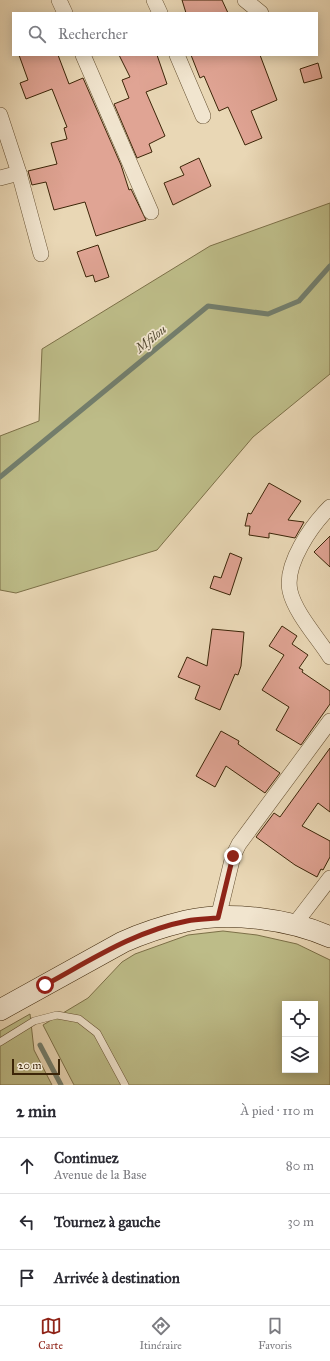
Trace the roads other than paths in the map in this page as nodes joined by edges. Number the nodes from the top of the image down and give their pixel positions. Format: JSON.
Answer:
{"nodes":[{"id":1,"x":59,"y":0,"type":"edge"},
{"id":2,"x":154,"y":0,"type":"edge"},
{"id":3,"x":244,"y":0,"type":"edge"},
{"id":4,"x":65,"y":12,"type":"edge"},
{"id":5,"x":160,"y":12,"type":"edge"},
{"id":6,"x":260,"y":12,"type":"edge"},
{"id":7,"x":84,"y":56,"type":"edge"},
{"id":8,"x":177,"y":56,"type":"edge"},
{"id":9,"x":0,"y":115,"type":"edge"},
{"id":10,"x":203,"y":116,"type":"dead end"},
{"id":11,"x":19,"y":173,"type":"junction"},
{"id":12,"x":0,"y":178,"type":"edge"},
{"id":13,"x":151,"y":212,"type":"dead end"},
{"id":14,"x":41,"y":254,"type":"dead end"},
{"id":15,"x":329,"y":511,"type":"edge"},
{"id":16,"x":330,"y":657,"type":"edge"},
{"id":17,"x":330,"y":721,"type":"edge"},
{"id":18,"x":330,"y":878,"type":"edge"},
{"id":19,"x":324,"y":899,"type":"edge"},
{"id":20,"x":218,"y":918,"type":"junction"},
{"id":21,"x":294,"y":925,"type":"junction"},
{"id":22,"x":330,"y":938,"type":"edge"},
{"id":23,"x":0,"y":1010,"type":"edge"},
{"id":24,"x":0,"y":1042,"type":"edge"},
{"id":25,"x":125,"y":1085,"type":"edge"}],
"edges":[{"from":1,"to":4,"type":"street"},
{"from":2,"to":5,"type":"street"},
{"from":3,"to":6,"type":"street"},
{"from":7,"to":13,"type":"street"},
{"from":8,"to":10,"type":"street"},
{"from":9,"to":11,"type":"street"},
{"from":11,"to":12,"type":"street"},
{"from":11,"to":14,"type":"street"},
{"from":15,"to":16,"type":"street"},
{"from":17,"to":20,"type":"street"},
{"from":18,"to":19,"type":"street"},
{"from":19,"to":21,"type":"street"},
{"from":20,"to":21,"type":"main road"},
{"from":20,"to":23,"type":"main road"},
{"from":21,"to":22,"type":"main road"},
{"from":24,"to":25,"type":"lane"}]}
